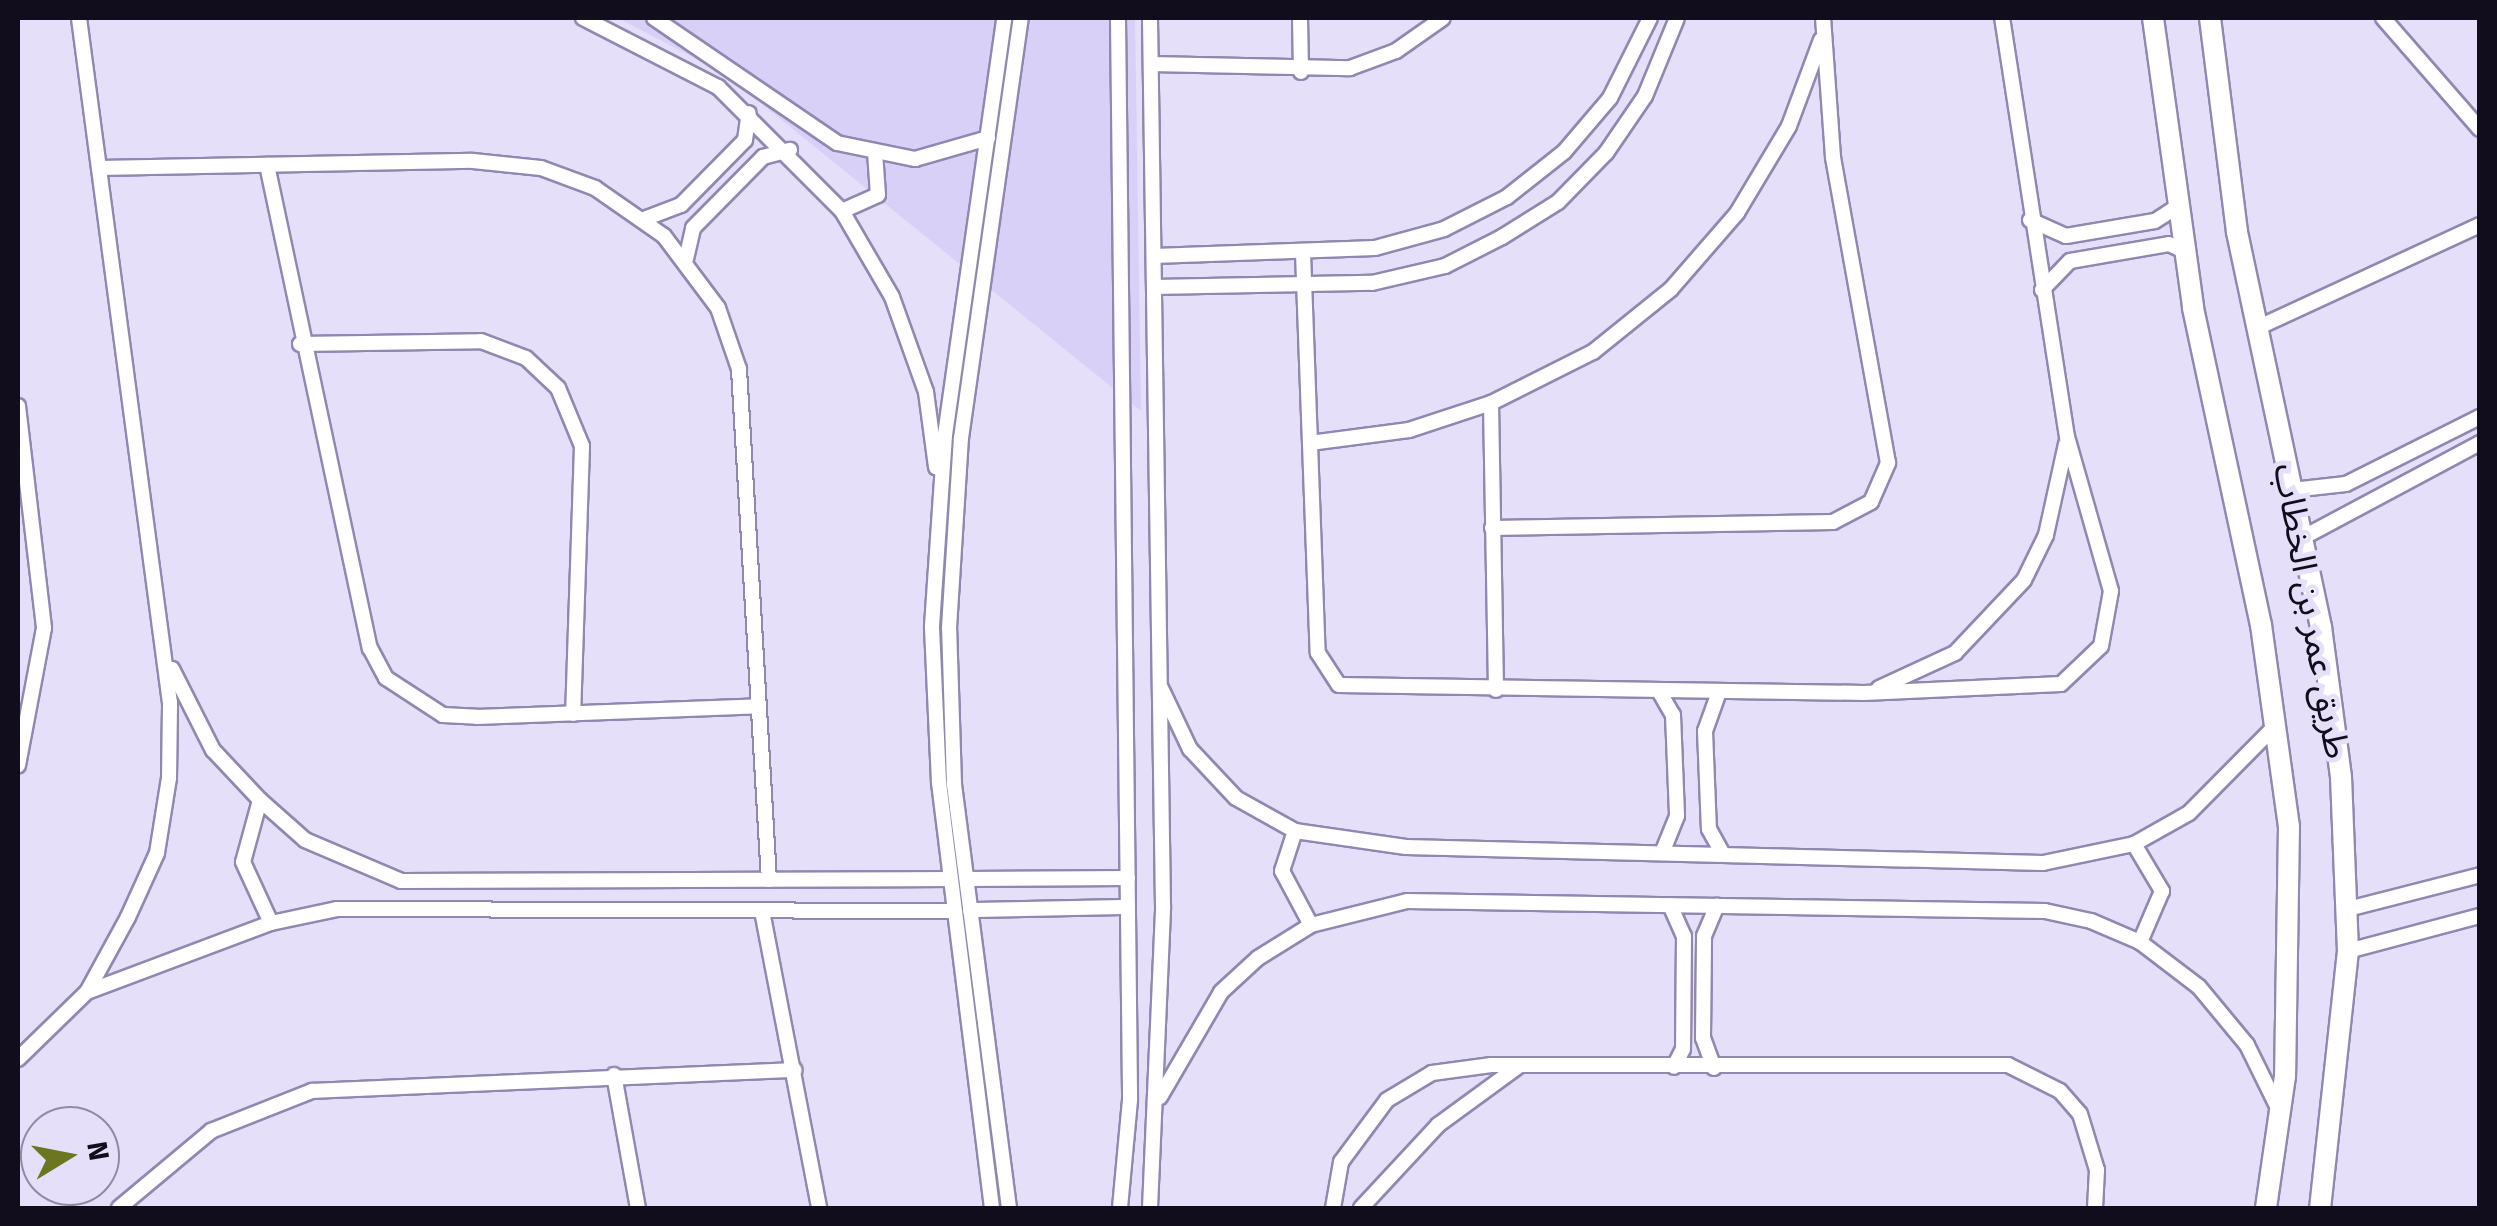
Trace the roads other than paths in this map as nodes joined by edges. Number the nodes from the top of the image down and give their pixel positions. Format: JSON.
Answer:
{"nodes":[{"id":1,"x":80,"y":18,"type":"edge"},
{"id":2,"x":583,"y":18,"type":"edge"},
{"id":3,"x":654,"y":18,"type":"edge"},
{"id":4,"x":1004,"y":18,"type":"edge"},
{"id":5,"x":1021,"y":18,"type":"edge"},
{"id":6,"x":1118,"y":18,"type":"edge"},
{"id":7,"x":1150,"y":18,"type":"edge"},
{"id":8,"x":1300,"y":18,"type":"edge"},
{"id":9,"x":1442,"y":18,"type":"edge"},
{"id":10,"x":1650,"y":18,"type":"edge"},
{"id":11,"x":1678,"y":18,"type":"edge"},
{"id":12,"x":2002,"y":18,"type":"edge"},
{"id":13,"x":2153,"y":18,"type":"edge"},
{"id":14,"x":2210,"y":18,"type":"edge"},
{"id":15,"x":2383,"y":18,"type":"edge"},
{"id":16,"x":1823,"y":25,"type":"edge"},
{"id":17,"x":1151,"y":64,"type":"junction"},
{"id":18,"x":1300,"y":72,"type":"junction"},
{"id":19,"x":749,"y":113,"type":"junction"},
{"id":20,"x":2480,"y":128,"type":"edge"},
{"id":21,"x":988,"y":138,"type":"junction"},
{"id":22,"x":790,"y":150,"type":"junction"},
{"id":23,"x":875,"y":156,"type":"junction"},
{"id":24,"x":268,"y":165,"type":"junction"},
{"id":25,"x":99,"y":168,"type":"junction"},
{"id":26,"x":2178,"y":206,"type":"junction"},
{"id":27,"x":842,"y":210,"type":"junction"},
{"id":28,"x":644,"y":219,"type":"junction"},
{"id":29,"x":2029,"y":219,"type":"junction"},
{"id":30,"x":2480,"y":226,"type":"edge"},
{"id":31,"x":2184,"y":251,"type":"junction"},
{"id":32,"x":1303,"y":253,"type":"junction"},
{"id":33,"x":1154,"y":256,"type":"junction"},
{"id":34,"x":686,"y":260,"type":"junction"},
{"id":35,"x":1154,"y":287,"type":"junction"},
{"id":36,"x":1302,"y":287,"type":"junction"},
{"id":37,"x":2042,"y":290,"type":"junction"},
{"id":38,"x":2257,"y":328,"type":"junction"},
{"id":39,"x":300,"y":344,"type":"junction"},
{"id":40,"x":1492,"y":404,"type":"junction"},
{"id":41,"x":18,"y":406,"type":"edge"},
{"id":42,"x":2480,"y":417,"type":"edge"},
{"id":43,"x":2067,"y":437,"type":"junction"},
{"id":44,"x":1310,"y":443,"type":"junction"},
{"id":45,"x":2480,"y":443,"type":"edge"},
{"id":46,"x":2292,"y":490,"type":"junction"},
{"id":47,"x":939,"y":494,"type":"junction"},
{"id":48,"x":1492,"y":528,"type":"junction"},
{"id":49,"x":2302,"y":538,"type":"junction"},
{"id":50,"x":159,"y":628,"type":"junction"},
{"id":51,"x":1160,"y":688,"type":"junction"},
{"id":52,"x":1496,"y":690,"type":"junction"},
{"id":53,"x":1659,"y":691,"type":"junction"},
{"id":54,"x":1720,"y":692,"type":"junction"},
{"id":55,"x":1864,"y":693,"type":"junction"},
{"id":56,"x":759,"y":706,"type":"junction"},
{"id":57,"x":573,"y":714,"type":"junction"},
{"id":58,"x":2276,"y":724,"type":"junction"},
{"id":59,"x":18,"y":766,"type":"edge"},
{"id":60,"x":947,"y":783,"type":"junction"},
{"id":61,"x":260,"y":800,"type":"junction"},
{"id":62,"x":1295,"y":831,"type":"junction"},
{"id":63,"x":2134,"y":844,"type":"junction"},
{"id":64,"x":1662,"y":853,"type":"junction"},
{"id":65,"x":1723,"y":854,"type":"junction"},
{"id":66,"x":2480,"y":875,"type":"edge"},
{"id":67,"x":1128,"y":878,"type":"junction"},
{"id":68,"x":950,"y":879,"type":"junction"},
{"id":69,"x":967,"y":879,"type":"junction"},
{"id":70,"x":769,"y":880,"type":"junction"},
{"id":71,"x":1670,"y":905,"type":"junction"},
{"id":72,"x":1717,"y":906,"type":"junction"},
{"id":73,"x":1128,"y":907,"type":"junction"},
{"id":74,"x":2348,"y":909,"type":"junction"},
{"id":75,"x":970,"y":910,"type":"junction"},
{"id":76,"x":762,"y":911,"type":"junction"},
{"id":77,"x":954,"y":911,"type":"junction"},
{"id":78,"x":2480,"y":916,"type":"edge"},
{"id":79,"x":271,"y":923,"type":"junction"},
{"id":80,"x":1311,"y":924,"type":"junction"},
{"id":81,"x":2140,"y":942,"type":"junction"},
{"id":82,"x":2348,"y":951,"type":"junction"},
{"id":83,"x":977,"y":965,"type":"junction"},
{"id":84,"x":961,"y":967,"type":"junction"},
{"id":85,"x":87,"y":992,"type":"junction"},
{"id":86,"x":18,"y":1059,"type":"edge"},
{"id":87,"x":1520,"y":1065,"type":"junction"},
{"id":88,"x":1674,"y":1068,"type":"junction"},
{"id":89,"x":1714,"y":1068,"type":"junction"},
{"id":90,"x":796,"y":1070,"type":"junction"},
{"id":91,"x":614,"y":1075,"type":"junction"},
{"id":92,"x":1160,"y":1097,"type":"junction"},
{"id":93,"x":2280,"y":1112,"type":"junction"},
{"id":94,"x":119,"y":1208,"type":"edge"},
{"id":95,"x":638,"y":1208,"type":"edge"},
{"id":96,"x":819,"y":1208,"type":"edge"},
{"id":97,"x":992,"y":1208,"type":"edge"},
{"id":98,"x":1008,"y":1208,"type":"edge"},
{"id":99,"x":1120,"y":1208,"type":"edge"},
{"id":100,"x":1150,"y":1208,"type":"edge"},
{"id":101,"x":1332,"y":1208,"type":"edge"},
{"id":102,"x":1361,"y":1208,"type":"edge"},
{"id":103,"x":2095,"y":1208,"type":"edge"},
{"id":104,"x":2266,"y":1208,"type":"edge"},
{"id":105,"x":2320,"y":1208,"type":"edge"}],
"edges":[{"from":1,"to":25,"type":"street"},
{"from":2,"to":19,"type":"street"},
{"from":3,"to":23,"type":"street"},
{"from":4,"to":21,"type":"street"},
{"from":5,"to":60,"type":"street"},
{"from":6,"to":67,"type":"street"},
{"from":7,"to":17,"type":"street"},
{"from":8,"to":18,"type":"street"},
{"from":9,"to":18,"type":"street"},
{"from":10,"to":32,"type":"street"},
{"from":11,"to":36,"type":"street"},
{"from":12,"to":29,"type":"street"},
{"from":13,"to":26,"type":"street","name":"طريق عمر بن الخطاب"},
{"from":14,"to":38,"type":"street","name":"طريق عمر بن الخطاب"},
{"from":15,"to":20,"type":"street"},
{"from":16,"to":40,"type":"street"},
{"from":16,"to":48,"type":"street"},
{"from":17,"to":18,"type":"street"},
{"from":17,"to":33,"type":"street"},
{"from":19,"to":22,"type":"street"},
{"from":19,"to":28,"type":"street"},
{"from":21,"to":23,"type":"street"},
{"from":21,"to":47,"type":"street"},
{"from":22,"to":27,"type":"street"},
{"from":22,"to":34,"type":"street"},
{"from":23,"to":27,"type":"street"},
{"from":24,"to":25,"type":"street"},
{"from":24,"to":28,"type":"street"},
{"from":24,"to":39,"type":"street"},
{"from":25,"to":50,"type":"street"},
{"from":26,"to":29,"type":"street"},
{"from":26,"to":31,"type":"street","name":"طريق عمر بن الخطاب"},
{"from":27,"to":47,"type":"street"},
{"from":28,"to":34,"type":"street"},
{"from":29,"to":37,"type":"street"},
{"from":30,"to":38,"type":"street"},
{"from":31,"to":37,"type":"street"},
{"from":31,"to":58,"type":"street","name":"طريق عمر بن الخطاب"},
{"from":32,"to":33,"type":"street"},
{"from":32,"to":36,"type":"street"},
{"from":33,"to":35,"type":"street"},
{"from":34,"to":56,"type":"street"},
{"from":35,"to":36,"type":"street"},
{"from":35,"to":51,"type":"street"},
{"from":36,"to":44,"type":"street"},
{"from":37,"to":43,"type":"street"},
{"from":38,"to":46,"type":"street","name":"طريق عمر بن الخطاب"},
{"from":39,"to":57,"type":"street"},
{"from":39,"to":57,"type":"street"},
{"from":40,"to":44,"type":"street"},
{"from":40,"to":48,"type":"street"},
{"from":41,"to":59,"type":"street"},
{"from":42,"to":46,"type":"street"},
{"from":43,"to":55,"type":"street"},
{"from":43,"to":55,"type":"street"},
{"from":44,"to":52,"type":"street"},
{"from":45,"to":49,"type":"street"},
{"from":46,"to":49,"type":"street","name":"طريق عمر بن الخطاب"},
{"from":47,"to":60,"type":"street"},
{"from":48,"to":52,"type":"street"},
{"from":49,"to":74,"type":"street","name":"طريق عمر بن الخطاب"},
{"from":50,"to":61,"type":"street"},
{"from":50,"to":85,"type":"street"},
{"from":51,"to":62,"type":"street"},
{"from":51,"to":92,"type":"street"},
{"from":52,"to":53,"type":"street"},
{"from":53,"to":54,"type":"street"},
{"from":53,"to":64,"type":"street"},
{"from":54,"to":55,"type":"street"},
{"from":54,"to":65,"type":"street"},
{"from":56,"to":57,"type":"street"},
{"from":56,"to":70,"type":"street"},
{"from":58,"to":63,"type":"street"},
{"from":58,"to":93,"type":"street","name":"طريق عمر بن الخطاب"},
{"from":60,"to":68,"type":"street"},
{"from":60,"to":69,"type":"street"},
{"from":61,"to":70,"type":"street"},
{"from":61,"to":79,"type":"street"},
{"from":62,"to":64,"type":"street"},
{"from":62,"to":80,"type":"street"},
{"from":63,"to":65,"type":"street"},
{"from":63,"to":81,"type":"street"},
{"from":64,"to":65,"type":"street"},
{"from":66,"to":74,"type":"street"},
{"from":67,"to":69,"type":"street"},
{"from":67,"to":73,"type":"street"},
{"from":68,"to":70,"type":"street"},
{"from":68,"to":77,"type":"street"},
{"from":69,"to":75,"type":"street"},
{"from":71,"to":72,"type":"street"},
{"from":71,"to":80,"type":"street"},
{"from":71,"to":88,"type":"street"},
{"from":72,"to":81,"type":"street"},
{"from":72,"to":89,"type":"street"},
{"from":73,"to":75,"type":"street"},
{"from":73,"to":99,"type":"street"},
{"from":74,"to":82,"type":"street","name":"طريق عمر بن الخطاب"},
{"from":75,"to":83,"type":"street"},
{"from":76,"to":77,"type":"street"},
{"from":76,"to":79,"type":"street"},
{"from":76,"to":90,"type":"street"},
{"from":77,"to":84,"type":"street"},
{"from":78,"to":82,"type":"street"},
{"from":79,"to":85,"type":"street"},
{"from":80,"to":92,"type":"street"},
{"from":81,"to":93,"type":"street"},
{"from":82,"to":105,"type":"street","name":"طريق عمر بن الخطاب"},
{"from":83,"to":84,"type":"street"},
{"from":83,"to":98,"type":"street"},
{"from":84,"to":97,"type":"street"},
{"from":85,"to":86,"type":"street"},
{"from":87,"to":88,"type":"street"},
{"from":87,"to":101,"type":"street"},
{"from":87,"to":102,"type":"street"},
{"from":88,"to":89,"type":"street"},
{"from":89,"to":103,"type":"street"},
{"from":90,"to":91,"type":"street"},
{"from":90,"to":96,"type":"street"},
{"from":91,"to":94,"type":"street"},
{"from":91,"to":95,"type":"street"},
{"from":92,"to":100,"type":"street"},
{"from":93,"to":104,"type":"street","name":"طريق عمر بن الخطاب"}]}
